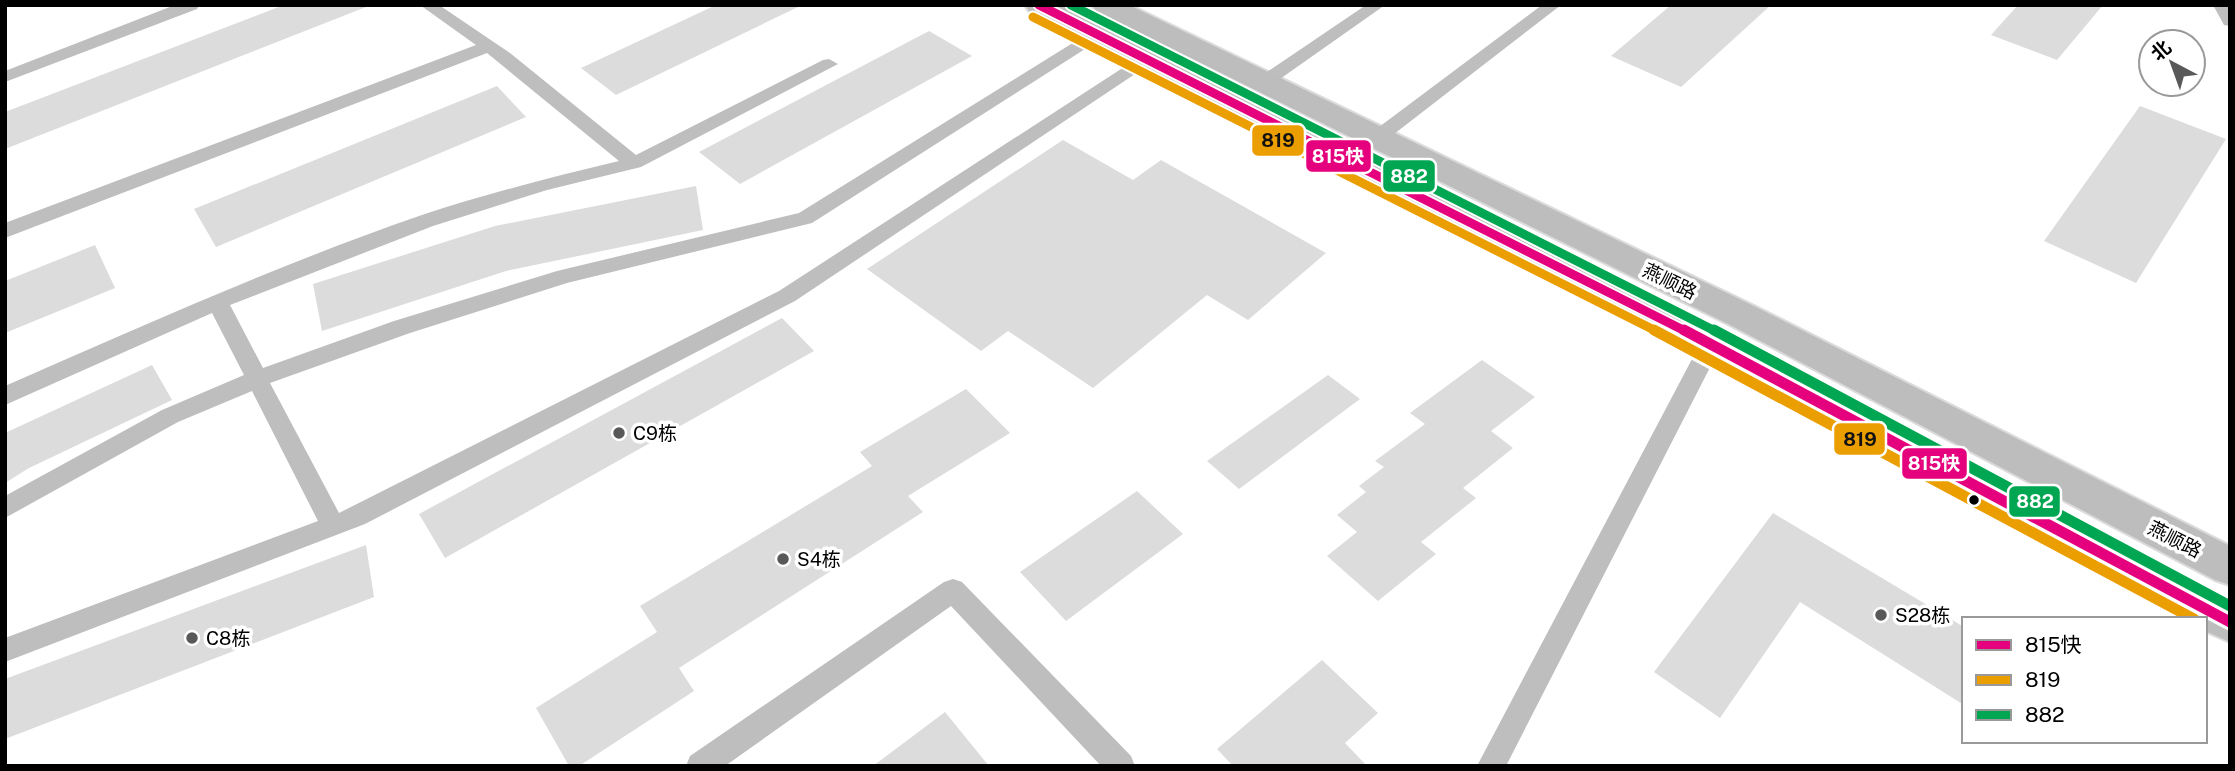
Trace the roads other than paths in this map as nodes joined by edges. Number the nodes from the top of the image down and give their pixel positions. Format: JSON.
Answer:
{"nodes":[{"id":1,"x":191,"y":5,"type":"edge"},
{"id":2,"x":428,"y":5,"type":"edge"},
{"id":3,"x":1039,"y":5,"type":"edge"},
{"id":4,"x":1377,"y":5,"type":"edge"},
{"id":5,"x":1552,"y":5,"type":"edge"},
{"id":6,"x":2221,"y":5,"type":"edge"},
{"id":7,"x":1102,"y":20,"type":"edge"},
{"id":8,"x":2230,"y":21,"type":"edge"},
{"id":9,"x":487,"y":47,"type":"junction"},
{"id":10,"x":1147,"y":60,"type":"junction"},
{"id":11,"x":829,"y":64,"type":"dead end"},
{"id":12,"x":5,"y":77,"type":"edge"},
{"id":13,"x":1264,"y":82,"type":"junction"},
{"id":14,"x":1378,"y":137,"type":"junction"},
{"id":15,"x":634,"y":163,"type":"junction"},
{"id":16,"x":5,"y":232,"type":"edge"},
{"id":17,"x":217,"y":302,"type":"junction"},
{"id":18,"x":1711,"y":344,"type":"junction"},
{"id":19,"x":257,"y":379,"type":"junction"},
{"id":20,"x":5,"y":396,"type":"edge"},
{"id":21,"x":5,"y":508,"type":"edge"},
{"id":22,"x":332,"y":526,"type":"junction"},
{"id":23,"x":2230,"y":567,"type":"edge"},
{"id":24,"x":2230,"y":622,"type":"edge"},
{"id":25,"x":5,"y":650,"type":"edge"},
{"id":26,"x":700,"y":766,"type":"edge"},
{"id":27,"x":1121,"y":766,"type":"edge"},
{"id":28,"x":1491,"y":766,"type":"edge"}],
"edges":[{"from":1,"to":12,"type":"lane"},
{"from":2,"to":9,"type":"lane"},
{"from":3,"to":7,"type":"main road","name":"燕顺路"},
{"from":4,"to":13,"type":"lane"},
{"from":5,"to":14,"type":"lane"},
{"from":6,"to":8,"type":"lane"},
{"from":7,"to":10,"type":"main road","name":"燕顺路"},
{"from":7,"to":13,"type":"main road","name":"燕顺路"},
{"from":7,"to":19,"type":"lane"},
{"from":9,"to":15,"type":"lane"},
{"from":9,"to":16,"type":"lane"},
{"from":10,"to":18,"type":"main road","name":"燕顺路"},
{"from":10,"to":22,"type":"lane"},
{"from":11,"to":15,"type":"lane"},
{"from":13,"to":14,"type":"main road","name":"燕顺路"},
{"from":14,"to":23,"type":"main road","name":"燕顺路"},
{"from":15,"to":17,"type":"lane"},
{"from":17,"to":19,"type":"lane"},
{"from":17,"to":20,"type":"lane"},
{"from":18,"to":24,"type":"main road","name":"燕顺路"},
{"from":18,"to":28,"type":"lane"},
{"from":19,"to":21,"type":"lane"},
{"from":19,"to":22,"type":"lane"},
{"from":22,"to":25,"type":"lane"},
{"from":26,"to":27,"type":"lane"}]}
